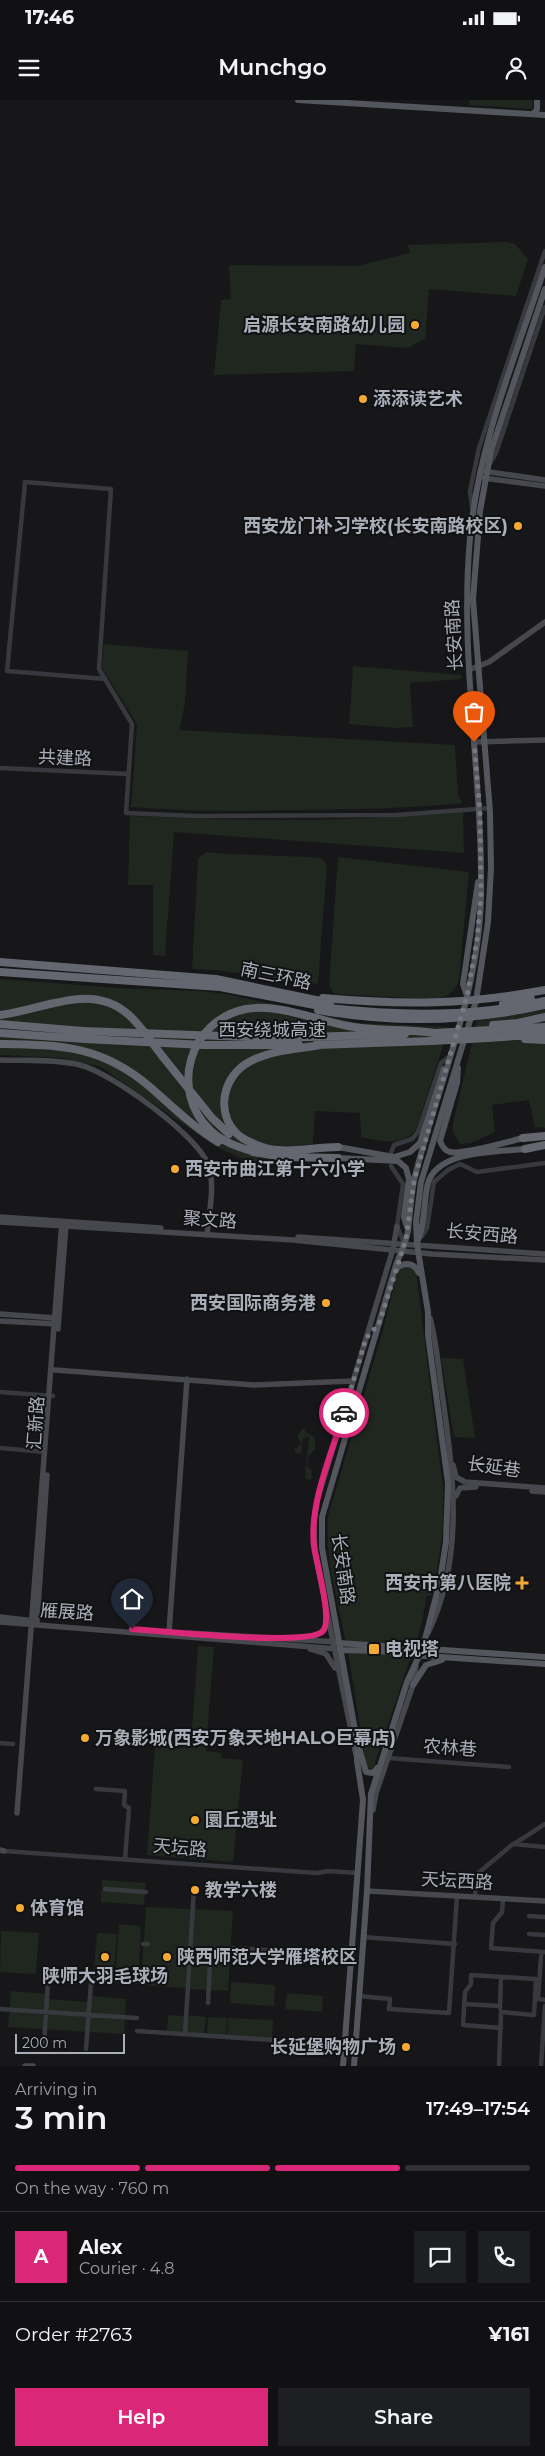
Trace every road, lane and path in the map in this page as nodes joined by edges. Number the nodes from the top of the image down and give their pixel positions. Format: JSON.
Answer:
{"nodes":[{"id":1,"x":298,"y":100,"type":"edge"},
{"id":2,"x":537,"y":100,"type":"edge"},
{"id":3,"x":391,"y":102,"type":"edge"},
{"id":4,"x":534,"y":114,"type":"junction"},
{"id":5,"x":544,"y":115,"type":"edge"},
{"id":6,"x":545,"y":251,"type":"edge"},
{"id":7,"x":545,"y":267,"type":"edge"},
{"id":8,"x":545,"y":289,"type":"edge"},
{"id":9,"x":545,"y":308,"type":"edge"},
{"id":10,"x":514,"y":363,"type":"junction"},
{"id":11,"x":505,"y":369,"type":"junction"},
{"id":12,"x":489,"y":464,"type":"junction"},
{"id":13,"x":479,"y":474,"type":"junction"},
{"id":14,"x":487,"y":475,"type":"junction"},
{"id":15,"x":545,"y":480,"type":"edge"},
{"id":16,"x":545,"y":486,"type":"edge"},
{"id":17,"x":473,"y":510,"type":"junction"},
{"id":18,"x":545,"y":622,"type":"edge"},
{"id":19,"x":478,"y":668,"type":"junction"},
{"id":20,"x":471,"y":669,"type":"junction"},
{"id":21,"x":105,"y":679,"type":"junction"},
{"id":22,"x":545,"y":742,"type":"edge"},
{"id":23,"x":485,"y":743,"type":"junction"},
{"id":24,"x":474,"y":744,"type":"junction"},
{"id":25,"x":0,"y":768,"type":"edge"},
{"id":26,"x":128,"y":774,"type":"junction"},
{"id":27,"x":490,"y":808,"type":"junction"},
{"id":28,"x":478,"y":809,"type":"junction"},
{"id":29,"x":0,"y":962,"type":"edge"},
{"id":30,"x":0,"y":972,"type":"edge"},
{"id":31,"x":545,"y":990,"type":"edge"},
{"id":32,"x":296,"y":995,"type":"junction"},
{"id":33,"x":545,"y":996,"type":"edge"},
{"id":34,"x":281,"y":999,"type":"junction"},
{"id":35,"x":466,"y":999,"type":"junction"},
{"id":36,"x":476,"y":1001,"type":"junction"},
{"id":37,"x":545,"y":1001,"type":"edge"},
{"id":38,"x":329,"y":1005,"type":"junction"},
{"id":39,"x":545,"y":1005,"type":"edge"},
{"id":40,"x":0,"y":1015,"type":"edge"},
{"id":41,"x":545,"y":1017,"type":"edge"},
{"id":42,"x":470,"y":1019,"type":"junction"},
{"id":43,"x":461,"y":1020,"type":"junction"},
{"id":44,"x":0,"y":1024,"type":"edge"},
{"id":45,"x":545,"y":1027,"type":"edge"},
{"id":46,"x":0,"y":1032,"type":"edge"},
{"id":47,"x":452,"y":1032,"type":"junction"},
{"id":48,"x":434,"y":1033,"type":"junction"},
{"id":49,"x":545,"y":1034,"type":"edge"},
{"id":50,"x":488,"y":1038,"type":"junction"},
{"id":51,"x":545,"y":1040,"type":"edge"},
{"id":52,"x":0,"y":1044,"type":"edge"},
{"id":53,"x":321,"y":1045,"type":"junction"},
{"id":54,"x":455,"y":1055,"type":"junction"},
{"id":55,"x":0,"y":1060,"type":"edge"},
{"id":56,"x":230,"y":1130,"type":"junction"},
{"id":57,"x":545,"y":1136,"type":"edge"},
{"id":58,"x":523,"y":1138,"type":"joint"},
{"id":59,"x":545,"y":1144,"type":"edge"},
{"id":60,"x":338,"y":1148,"type":"joint"},
{"id":61,"x":524,"y":1148,"type":"joint"},
{"id":62,"x":258,"y":1153,"type":"junction"},
{"id":63,"x":391,"y":1153,"type":"dead end"},
{"id":64,"x":338,"y":1158,"type":"joint"},
{"id":65,"x":545,"y":1163,"type":"edge"},
{"id":66,"x":391,"y":1166,"type":"dead end"},
{"id":67,"x":0,"y":1217,"type":"edge"},
{"id":68,"x":0,"y":1222,"type":"edge"},
{"id":69,"x":64,"y":1223,"type":"junction"},
{"id":70,"x":397,"y":1226,"type":"junction"},
{"id":71,"x":408,"y":1229,"type":"junction"},
{"id":72,"x":208,"y":1233,"type":"junction"},
{"id":73,"x":404,"y":1243,"type":"junction"},
{"id":74,"x":417,"y":1244,"type":"junction"},
{"id":75,"x":394,"y":1246,"type":"junction"},
{"id":76,"x":401,"y":1252,"type":"junction"},
{"id":77,"x":418,"y":1253,"type":"junction"},
{"id":78,"x":545,"y":1254,"type":"edge"},
{"id":79,"x":545,"y":1260,"type":"edge"},
{"id":80,"x":393,"y":1276,"type":"junction"},
{"id":81,"x":423,"y":1284,"type":"junction"},
{"id":82,"x":428,"y":1312,"type":"junction"},
{"id":83,"x":0,"y":1314,"type":"edge"},
{"id":84,"x":0,"y":1320,"type":"edge"},
{"id":85,"x":56,"y":1321,"type":"junction"},
{"id":86,"x":379,"y":1324,"type":"junction"},
{"id":87,"x":366,"y":1338,"type":"junction"},
{"id":88,"x":55,"y":1370,"type":"junction"},
{"id":89,"x":187,"y":1380,"type":"junction"},
{"id":90,"x":353,"y":1381,"type":"junction"},
{"id":91,"x":0,"y":1392,"type":"edge"},
{"id":92,"x":51,"y":1396,"type":"junction"},
{"id":93,"x":0,"y":1448,"type":"edge"},
{"id":94,"x":45,"y":1452,"type":"junction"},
{"id":95,"x":451,"y":1460,"type":"junction"},
{"id":96,"x":545,"y":1488,"type":"edge"},
{"id":97,"x":545,"y":1492,"type":"edge"},
{"id":98,"x":454,"y":1503,"type":"junction"},
{"id":99,"x":325,"y":1607,"type":"junction"},
{"id":100,"x":0,"y":1617,"type":"edge"},
{"id":101,"x":0,"y":1622,"type":"edge"},
{"id":102,"x":34,"y":1622,"type":"junction"},
{"id":103,"x":169,"y":1632,"type":"junction"},
{"id":104,"x":287,"y":1639,"type":"junction"},
{"id":105,"x":423,"y":1644,"type":"junction"},
{"id":106,"x":291,"y":1645,"type":"junction"},
{"id":107,"x":337,"y":1646,"type":"junction"},
{"id":108,"x":419,"y":1654,"type":"junction"},
{"id":109,"x":545,"y":1657,"type":"edge"},
{"id":110,"x":460,"y":1659,"type":"junction"},
{"id":111,"x":545,"y":1664,"type":"edge"},
{"id":112,"x":416,"y":1666,"type":"junction"},
{"id":113,"x":340,"y":1678,"type":"junction"},
{"id":114,"x":413,"y":1685,"type":"junction"},
{"id":115,"x":357,"y":1741,"type":"junction"},
{"id":116,"x":0,"y":1743,"type":"edge"},
{"id":117,"x":13,"y":1744,"type":"dead end"},
{"id":118,"x":388,"y":1758,"type":"junction"},
{"id":119,"x":358,"y":1762,"type":"junction"},
{"id":120,"x":380,"y":1763,"type":"junction"},
{"id":121,"x":509,"y":1767,"type":"dead end"},
{"id":122,"x":96,"y":1789,"type":"dead end"},
{"id":123,"x":17,"y":1813,"type":"dead end"},
{"id":124,"x":371,"y":1824,"type":"junction"},
{"id":125,"x":545,"y":1824,"type":"edge"},
{"id":126,"x":513,"y":1844,"type":"junction"},
{"id":127,"x":545,"y":1847,"type":"edge"},
{"id":128,"x":2,"y":1851,"type":"edge"},
{"id":129,"x":125,"y":1859,"type":"junction"},
{"id":130,"x":358,"y":1873,"type":"junction"},
{"id":131,"x":105,"y":1889,"type":"dead end"},
{"id":132,"x":194,"y":1889,"type":"dead end"},
{"id":133,"x":367,"y":1891,"type":"junction"},
{"id":134,"x":146,"y":1892,"type":"dead end"},
{"id":135,"x":457,"y":1896,"type":"junction"},
{"id":136,"x":475,"y":1897,"type":"junction"},
{"id":137,"x":504,"y":1899,"type":"junction"},
{"id":138,"x":545,"y":1901,"type":"edge"},
{"id":139,"x":529,"y":1916,"type":"dead end"},
{"id":140,"x":545,"y":1917,"type":"edge"},
{"id":141,"x":528,"y":1934,"type":"dead end"},
{"id":142,"x":545,"y":1935,"type":"edge"},
{"id":143,"x":364,"y":1937,"type":"junction"},
{"id":144,"x":455,"y":1944,"type":"junction"},
{"id":145,"x":232,"y":1948,"type":"dead end"},
{"id":146,"x":232,"y":1954,"type":"dead end"},
{"id":147,"x":543,"y":1954,"type":"edge"},
{"id":148,"x":210,"y":1962,"type":"dead end"},
{"id":149,"x":501,"y":1977,"type":"junction"},
{"id":150,"x":48,"y":1981,"type":"dead end"},
{"id":151,"x":91,"y":1983,"type":"dead end"},
{"id":152,"x":359,"y":1996,"type":"junction"},
{"id":153,"x":545,"y":2000,"type":"edge"},
{"id":154,"x":208,"y":2003,"type":"dead end"},
{"id":155,"x":464,"y":2004,"type":"junction"},
{"id":156,"x":500,"y":2006,"type":"junction"},
{"id":157,"x":545,"y":2006,"type":"edge"},
{"id":158,"x":0,"y":2009,"type":"edge"},
{"id":159,"x":47,"y":2011,"type":"junction"},
{"id":160,"x":501,"y":2012,"type":"junction"},
{"id":161,"x":89,"y":2014,"type":"junction"},
{"id":162,"x":137,"y":2018,"type":"dead end"},
{"id":163,"x":502,"y":2028,"type":"junction"},
{"id":164,"x":137,"y":2031,"type":"dead end"},
{"id":165,"x":185,"y":2034,"type":"junction"},
{"id":166,"x":273,"y":2040,"type":"dead end"},
{"id":167,"x":44,"y":2045,"type":"dead end"},
{"id":168,"x":86,"y":2049,"type":"dead end"},
{"id":169,"x":25,"y":2066,"type":"edge"},
{"id":170,"x":33,"y":2066,"type":"edge"},
{"id":171,"x":343,"y":2066,"type":"edge"},
{"id":172,"x":354,"y":2066,"type":"edge"},
{"id":173,"x":500,"y":2066,"type":"edge"},
{"id":174,"x":541,"y":2066,"type":"edge"}],
"edges":[{"from":1,"to":3,"type":"main road"},
{"from":2,"to":4,"type":"main road"},
{"from":3,"to":4,"type":"main road"},
{"from":4,"to":5,"type":"main road"},
{"from":6,"to":11,"type":"street"},
{"from":7,"to":10,"type":"main road","name":"长安南路"},
{"from":8,"to":12,"type":"main road","name":"长安南路"},
{"from":9,"to":12,"type":"street"},
{"from":10,"to":11,"type":"street"},
{"from":10,"to":13,"type":"main road","name":"长安南路"},
{"from":11,"to":17,"type":"street"},
{"from":12,"to":14,"type":"main road","name":"长安南路"},
{"from":13,"to":14,"type":"street"},
{"from":13,"to":17,"type":"main road","name":"长安南路"},
{"from":14,"to":15,"type":"street"},
{"from":14,"to":16,"type":"street"},
{"from":14,"to":19,"type":"main road","name":"长安南路"},
{"from":17,"to":20,"type":"main road","name":"长安南路"},
{"from":18,"to":19,"type":"street"},
{"from":19,"to":20,"type":"street"},
{"from":19,"to":23,"type":"main road","name":"长安南路"},
{"from":20,"to":24,"type":"main road","name":"长安南路"},
{"from":21,"to":21,"type":"street"},
{"from":21,"to":26,"type":"street"},
{"from":22,"to":23,"type":"street"},
{"from":23,"to":24,"type":"street"},
{"from":23,"to":27,"type":"main road","name":"长安南路"},
{"from":24,"to":28,"type":"main road","name":"长安南路"},
{"from":25,"to":26,"type":"street","name":"共建路"},
{"from":26,"to":28,"type":"street"},
{"from":27,"to":28,"type":"street"},
{"from":27,"to":36,"type":"main road","name":"长安南路"},
{"from":28,"to":35,"type":"main road","name":"长安南路"},
{"from":29,"to":32,"type":"highway","name":"南三环路"},
{"from":30,"to":34,"type":"highway","name":"南三环路"},
{"from":31,"to":36,"type":"highway"},
{"from":32,"to":35,"type":"highway"},
{"from":32,"to":38,"type":"highway","name":"南三环路"},
{"from":33,"to":38,"type":"highway","name":"南三环路","bridge":true},
{"from":34,"to":38,"type":"highway","name":"南三环路"},
{"from":34,"to":43,"type":"highway"},
{"from":35,"to":36,"type":"highway"},
{"from":35,"to":43,"type":"main road","name":"长安南路"},
{"from":36,"to":42,"type":"main road","name":"长安南路"},
{"from":37,"to":38,"type":"highway","name":"南三环路","bridge":true},
{"from":39,"to":42,"type":"highway"},
{"from":40,"to":56,"type":"highway","bridge":true},
{"from":41,"to":47,"type":"highway","bridge":true},
{"from":42,"to":43,"type":"highway"},
{"from":42,"to":54,"type":"main road","name":"长安南路"},
{"from":43,"to":54,"type":"main road","name":"长安南路"},
{"from":44,"to":48,"type":"highway","name":"西安绕城高速","bridge":true},
{"from":45,"to":47,"type":"highway","name":"西安绕城高速","bridge":true},
{"from":46,"to":53,"type":"highway","name":"西安绕城高速","bridge":true},
{"from":47,"to":48,"type":"highway","name":"西安绕城高速","bridge":true},
{"from":48,"to":62,"type":"highway","bridge":true},
{"from":49,"to":50,"type":"highway","name":"西安绕城高速"},
{"from":50,"to":51,"type":"highway"},
{"from":50,"to":53,"type":"highway","name":"西安绕城高速","bridge":true},
{"from":52,"to":62,"type":"highway"},
{"from":53,"to":56,"type":"highway"},
{"from":54,"to":58,"type":"main road"},
{"from":54,"to":60,"type":"main road"},
{"from":54,"to":63,"type":"street"},
{"from":54,"to":71,"type":"main road","name":"长安南路"},
{"from":54,"to":74,"type":"main road","name":"长安南路"},
{"from":55,"to":72,"type":"street"},
{"from":56,"to":60,"type":"highway"},
{"from":57,"to":58,"type":"highway"},
{"from":59,"to":61,"type":"highway"},
{"from":61,"to":74,"type":"main road"},
{"from":62,"to":64,"type":"highway"},
{"from":64,"to":71,"type":"main road"},
{"from":65,"to":74,"type":"street"},
{"from":66,"to":70,"type":"street"},
{"from":67,"to":69,"type":"street","name":"聚文路"},
{"from":68,"to":69,"type":"street","name":"聚文路"},
{"from":69,"to":72,"type":"street","name":"聚文路"},
{"from":69,"to":85,"type":"street","name":"汇新路"},
{"from":70,"to":73,"type":"street"},
{"from":70,"to":75,"type":"street"},
{"from":71,"to":73,"type":"main road","name":"长安南路"},
{"from":72,"to":75,"type":"street","name":"聚文路"},
{"from":73,"to":74,"type":"street","name":"聚文路"},
{"from":73,"to":75,"type":"street","name":"聚文路"},
{"from":73,"to":76,"type":"main road","name":"长安南路"},
{"from":74,"to":77,"type":"main road","name":"长安南路"},
{"from":74,"to":78,"type":"street","name":"长安西路"},
{"from":75,"to":76,"type":"street","name":"聚文路"},
{"from":75,"to":87,"type":"street"},
{"from":76,"to":77,"type":"street","name":"聚文路"},
{"from":76,"to":80,"type":"main road","name":"长安南路"},
{"from":77,"to":79,"type":"street","name":"长安西路"},
{"from":77,"to":81,"type":"main road","name":"长安南路"},
{"from":80,"to":81,"type":"main road"},
{"from":80,"to":86,"type":"main road","name":"长安南路"},
{"from":81,"to":82,"type":"main road","name":"长安南路"},
{"from":82,"to":95,"type":"street"},
{"from":82,"to":105,"type":"main road","name":"长安南路"},
{"from":83,"to":85,"type":"street"},
{"from":84,"to":85,"type":"street"},
{"from":85,"to":88,"type":"street","name":"汇新路"},
{"from":85,"to":92,"type":"street","name":"汇新路"},
{"from":86,"to":87,"type":"street"},
{"from":86,"to":107,"type":"main road","name":"长安南路"},
{"from":87,"to":90,"type":"street"},
{"from":88,"to":89,"type":"street"},
{"from":88,"to":92,"type":"street","name":"汇新路"},
{"from":89,"to":90,"type":"street"},
{"from":89,"to":103,"type":"street"},
{"from":90,"to":99,"type":"street"},
{"from":91,"to":92,"type":"street"},
{"from":92,"to":94,"type":"street","name":"汇新路"},
{"from":92,"to":102,"type":"street","name":"汇新路"},
{"from":93,"to":94,"type":"street"},
{"from":94,"to":102,"type":"street","name":"汇新路"},
{"from":95,"to":96,"type":"street","name":"长延巷"},
{"from":95,"to":98,"type":"street"},
{"from":97,"to":98,"type":"street","name":"长延巷"},
{"from":98,"to":105,"type":"street"},
{"from":99,"to":104,"type":"street"},
{"from":99,"to":107,"type":"street"},
{"from":100,"to":102,"type":"street","name":"雁展路"},
{"from":101,"to":102,"type":"street","name":"雁展路"},
{"from":102,"to":103,"type":"street","name":"雁展路"},
{"from":102,"to":106,"type":"street","name":"雁展路"},
{"from":102,"to":123,"type":"street","name":"汇新路"},
{"from":103,"to":104,"type":"street","name":"雁展路"},
{"from":104,"to":107,"type":"street","name":"雁展路"},
{"from":105,"to":107,"type":"main road"},
{"from":105,"to":108,"type":"main road","name":"长安南路"},
{"from":105,"to":109,"type":"main road"},
{"from":106,"to":107,"type":"street","name":"雁展路"},
{"from":106,"to":113,"type":"street"},
{"from":107,"to":108,"type":"main road"},
{"from":107,"to":113,"type":"street"},
{"from":107,"to":115,"type":"main road","name":"长安南路"},
{"from":108,"to":110,"type":"main road"},
{"from":108,"to":112,"type":"main road","name":"长安南路"},
{"from":110,"to":111,"type":"main road"},
{"from":110,"to":114,"type":"main road"},
{"from":112,"to":114,"type":"street"},
{"from":112,"to":120,"type":"main road","name":"长安南路"},
{"from":113,"to":119,"type":"street"},
{"from":114,"to":118,"type":"street"},
{"from":115,"to":119,"type":"main road","name":"长安南路"},
{"from":115,"to":120,"type":"main road"},
{"from":116,"to":117,"type":"street"},
{"from":118,"to":121,"type":"street","name":"农林巷"},
{"from":118,"to":124,"type":"street"},
{"from":119,"to":130,"type":"main road","name":"长安南路"},
{"from":120,"to":124,"type":"main road","name":"长安南路"},
{"from":122,"to":129,"type":"street"},
{"from":124,"to":133,"type":"main road","name":"长安南路"},
{"from":125,"to":126,"type":"street"},
{"from":126,"to":127,"type":"street"},
{"from":126,"to":136,"type":"street"},
{"from":128,"to":129,"type":"street","name":"天坛路"},
{"from":129,"to":130,"type":"street","name":"天坛路"},
{"from":130,"to":171,"type":"main road","name":"长安南路"},
{"from":131,"to":134,"type":"street"},
{"from":132,"to":165,"type":"street"},
{"from":133,"to":135,"type":"street","name":"天坛西路"},
{"from":133,"to":143,"type":"main road","name":"长安南路"},
{"from":135,"to":136,"type":"street","name":"天坛西路"},
{"from":135,"to":144,"type":"street"},
{"from":136,"to":137,"type":"street","name":"天坛西路"},
{"from":137,"to":138,"type":"street","name":"天坛西路"},
{"from":137,"to":147,"type":"street"},
{"from":139,"to":140,"type":"street"},
{"from":141,"to":142,"type":"street"},
{"from":143,"to":144,"type":"street"},
{"from":143,"to":152,"type":"main road","name":"长安南路"},
{"from":144,"to":152,"type":"street"},
{"from":145,"to":146,"type":"street"},
{"from":147,"to":153,"type":"street"},
{"from":148,"to":154,"type":"street"},
{"from":149,"to":155,"type":"street"},
{"from":149,"to":156,"type":"street"},
{"from":149,"to":160,"type":"street"},
{"from":150,"to":159,"type":"street"},
{"from":151,"to":161,"type":"street"},
{"from":152,"to":172,"type":"main road","name":"长安南路"},
{"from":155,"to":156,"type":"street"},
{"from":155,"to":163,"type":"street"},
{"from":156,"to":160,"type":"street"},
{"from":157,"to":174,"type":"street"},
{"from":158,"to":159,"type":"street"},
{"from":159,"to":161,"type":"street"},
{"from":159,"to":167,"type":"street"},
{"from":160,"to":163,"type":"street"},
{"from":161,"to":162,"type":"street"},
{"from":161,"to":168,"type":"street"},
{"from":163,"to":173,"type":"street"},
{"from":164,"to":165,"type":"street"},
{"from":165,"to":166,"type":"street"},
{"from":169,"to":170,"type":"street"}]}
